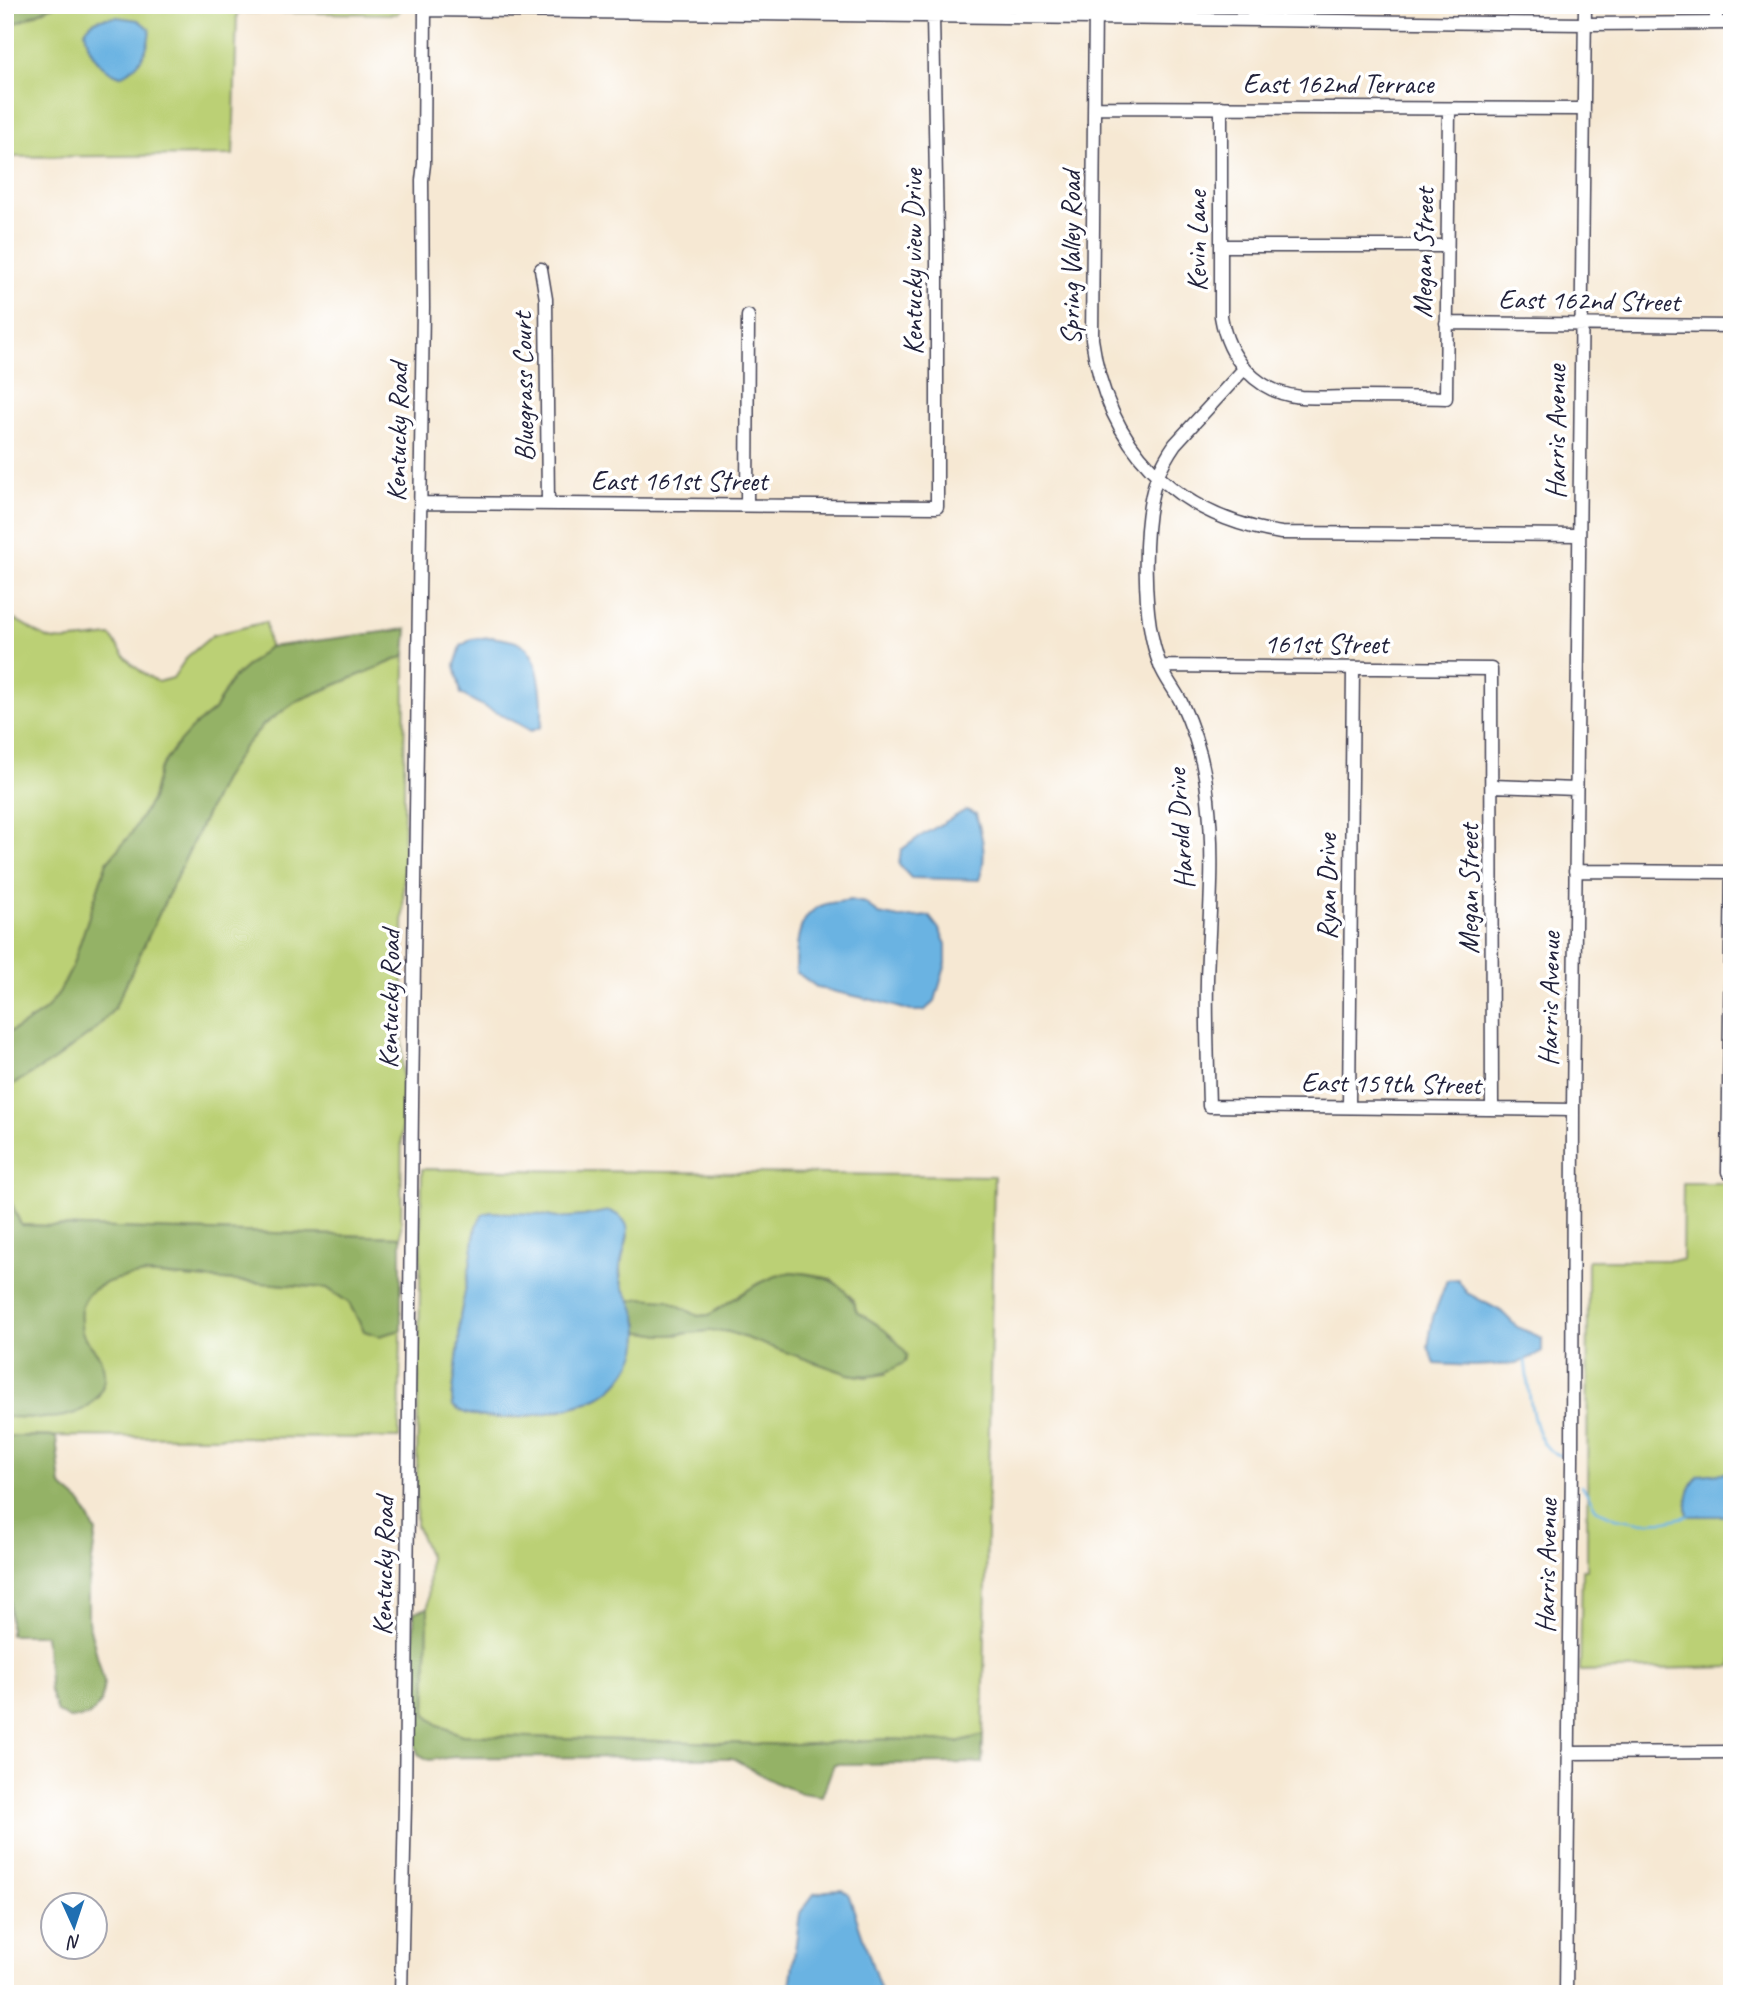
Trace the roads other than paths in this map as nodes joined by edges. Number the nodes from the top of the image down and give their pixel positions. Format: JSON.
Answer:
{"nodes":[{"id":1,"x":1585,"y":5,"type":"edge"},
{"id":2,"x":1716,"y":5,"type":"edge"},
{"id":3,"x":425,"y":8,"type":"edge"},
{"id":4,"x":1095,"y":12,"type":"edge"},
{"id":5,"x":933,"y":16,"type":"junction"},
{"id":6,"x":1716,"y":23,"type":"junction"},
{"id":7,"x":1732,"y":23,"type":"edge"},
{"id":8,"x":1585,"y":24,"type":"junction"},
{"id":9,"x":1094,"y":107,"type":"junction"},
{"id":10,"x":1221,"y":107,"type":"junction"},
{"id":11,"x":1450,"y":109,"type":"junction"},
{"id":12,"x":1583,"y":109,"type":"junction"},
{"id":13,"x":1221,"y":246,"type":"junction"},
{"id":14,"x":1447,"y":246,"type":"junction"},
{"id":15,"x":541,"y":269,"type":"dead end"},
{"id":16,"x":748,"y":316,"type":"dead end"},
{"id":17,"x":1446,"y":323,"type":"junction"},
{"id":18,"x":1580,"y":324,"type":"junction"},
{"id":19,"x":1732,"y":326,"type":"edge"},
{"id":20,"x":1244,"y":369,"type":"junction"},
{"id":21,"x":1446,"y":398,"type":"joint"},
{"id":22,"x":1158,"y":476,"type":"junction"},
{"id":23,"x":421,"y":503,"type":"junction"},
{"id":24,"x":548,"y":504,"type":"junction"},
{"id":25,"x":747,"y":505,"type":"junction"},
{"id":26,"x":937,"y":506,"type":"joint"},
{"id":27,"x":1579,"y":535,"type":"junction"},
{"id":28,"x":1160,"y":666,"type":"junction"},
{"id":29,"x":1353,"y":668,"type":"junction"},
{"id":30,"x":1491,"y":669,"type":"joint"},
{"id":31,"x":1492,"y":786,"type":"junction"},
{"id":32,"x":1576,"y":789,"type":"junction"},
{"id":33,"x":1732,"y":861,"type":"edge"},
{"id":34,"x":1575,"y":871,"type":"junction"},
{"id":35,"x":1732,"y":873,"type":"edge"},
{"id":36,"x":1209,"y":1106,"type":"joint"},
{"id":37,"x":1349,"y":1107,"type":"junction"},
{"id":38,"x":1492,"y":1109,"type":"junction"},
{"id":39,"x":1573,"y":1110,"type":"junction"},
{"id":40,"x":1728,"y":1172,"type":"dead end"},
{"id":41,"x":1732,"y":1752,"type":"edge"},
{"id":42,"x":1568,"y":1753,"type":"junction"},
{"id":43,"x":401,"y":1994,"type":"edge"},
{"id":44,"x":1566,"y":1994,"type":"edge"}],
"edges":[{"from":1,"to":8,"type":"street","name":"Harris Avenue"},
{"from":2,"to":6,"type":"street"},
{"from":3,"to":5,"type":"street"},
{"from":3,"to":23,"type":"street","name":"Kentucky Road"},
{"from":4,"to":5,"type":"street"},
{"from":4,"to":8,"type":"street"},
{"from":4,"to":9,"type":"street","name":"Spring Valley Road"},
{"from":5,"to":26,"type":"street","name":"Kentucky view Drive"},
{"from":6,"to":7,"type":"street"},
{"from":6,"to":8,"type":"street"},
{"from":8,"to":12,"type":"street","name":"Harris Avenue"},
{"from":9,"to":10,"type":"street","name":"East 162nd Terrace"},
{"from":9,"to":22,"type":"street","name":"Spring Valley Road"},
{"from":10,"to":11,"type":"street","name":"East 162nd Terrace"},
{"from":10,"to":13,"type":"street","name":"Kevin Lane"},
{"from":11,"to":12,"type":"street","name":"East 162nd Terrace"},
{"from":11,"to":14,"type":"street","name":"Megan Street"},
{"from":12,"to":18,"type":"street","name":"Harris Avenue"},
{"from":13,"to":14,"type":"street"},
{"from":13,"to":20,"type":"street","name":"Kevin Lane"},
{"from":14,"to":17,"type":"street","name":"Megan Street"},
{"from":15,"to":24,"type":"street","name":"Bluegrass Court"},
{"from":16,"to":25,"type":"street"},
{"from":17,"to":18,"type":"street","name":"East 162nd Street"},
{"from":17,"to":21,"type":"street","name":"Megan Street"},
{"from":18,"to":19,"type":"street","name":"East 162nd Street"},
{"from":18,"to":27,"type":"street","name":"Harris Avenue"},
{"from":20,"to":21,"type":"street","name":"Kevin Lane"},
{"from":20,"to":22,"type":"street"},
{"from":22,"to":27,"type":"street","name":"Spring Valley Road"},
{"from":22,"to":28,"type":"street","name":"Harold Drive"},
{"from":23,"to":24,"type":"street","name":"East 161st Street"},
{"from":23,"to":43,"type":"street","name":"Kentucky Road"},
{"from":24,"to":25,"type":"street","name":"East 161st Street"},
{"from":25,"to":26,"type":"street","name":"East 161st Street"},
{"from":27,"to":32,"type":"street","name":"Harris Avenue"},
{"from":28,"to":29,"type":"street","name":"161st Street"},
{"from":28,"to":36,"type":"street","name":"Harold Drive"},
{"from":29,"to":30,"type":"street","name":"161st Street"},
{"from":29,"to":37,"type":"street","name":"Ryan Drive"},
{"from":30,"to":31,"type":"street","name":"Megan Street"},
{"from":31,"to":32,"type":"street"},
{"from":31,"to":38,"type":"street","name":"Megan Street"},
{"from":32,"to":34,"type":"street","name":"Harris Avenue"},
{"from":33,"to":35,"type":"street"},
{"from":34,"to":35,"type":"street"},
{"from":34,"to":39,"type":"street","name":"Harris Avenue"},
{"from":35,"to":40,"type":"street"},
{"from":36,"to":37,"type":"street","name":"East 159th Street"},
{"from":37,"to":38,"type":"street","name":"East 159th Street"},
{"from":38,"to":39,"type":"street","name":"East 159th Street"},
{"from":39,"to":42,"type":"street","name":"Harris Avenue"},
{"from":41,"to":42,"type":"street"},
{"from":42,"to":44,"type":"street","name":"Harris Avenue"}]}
